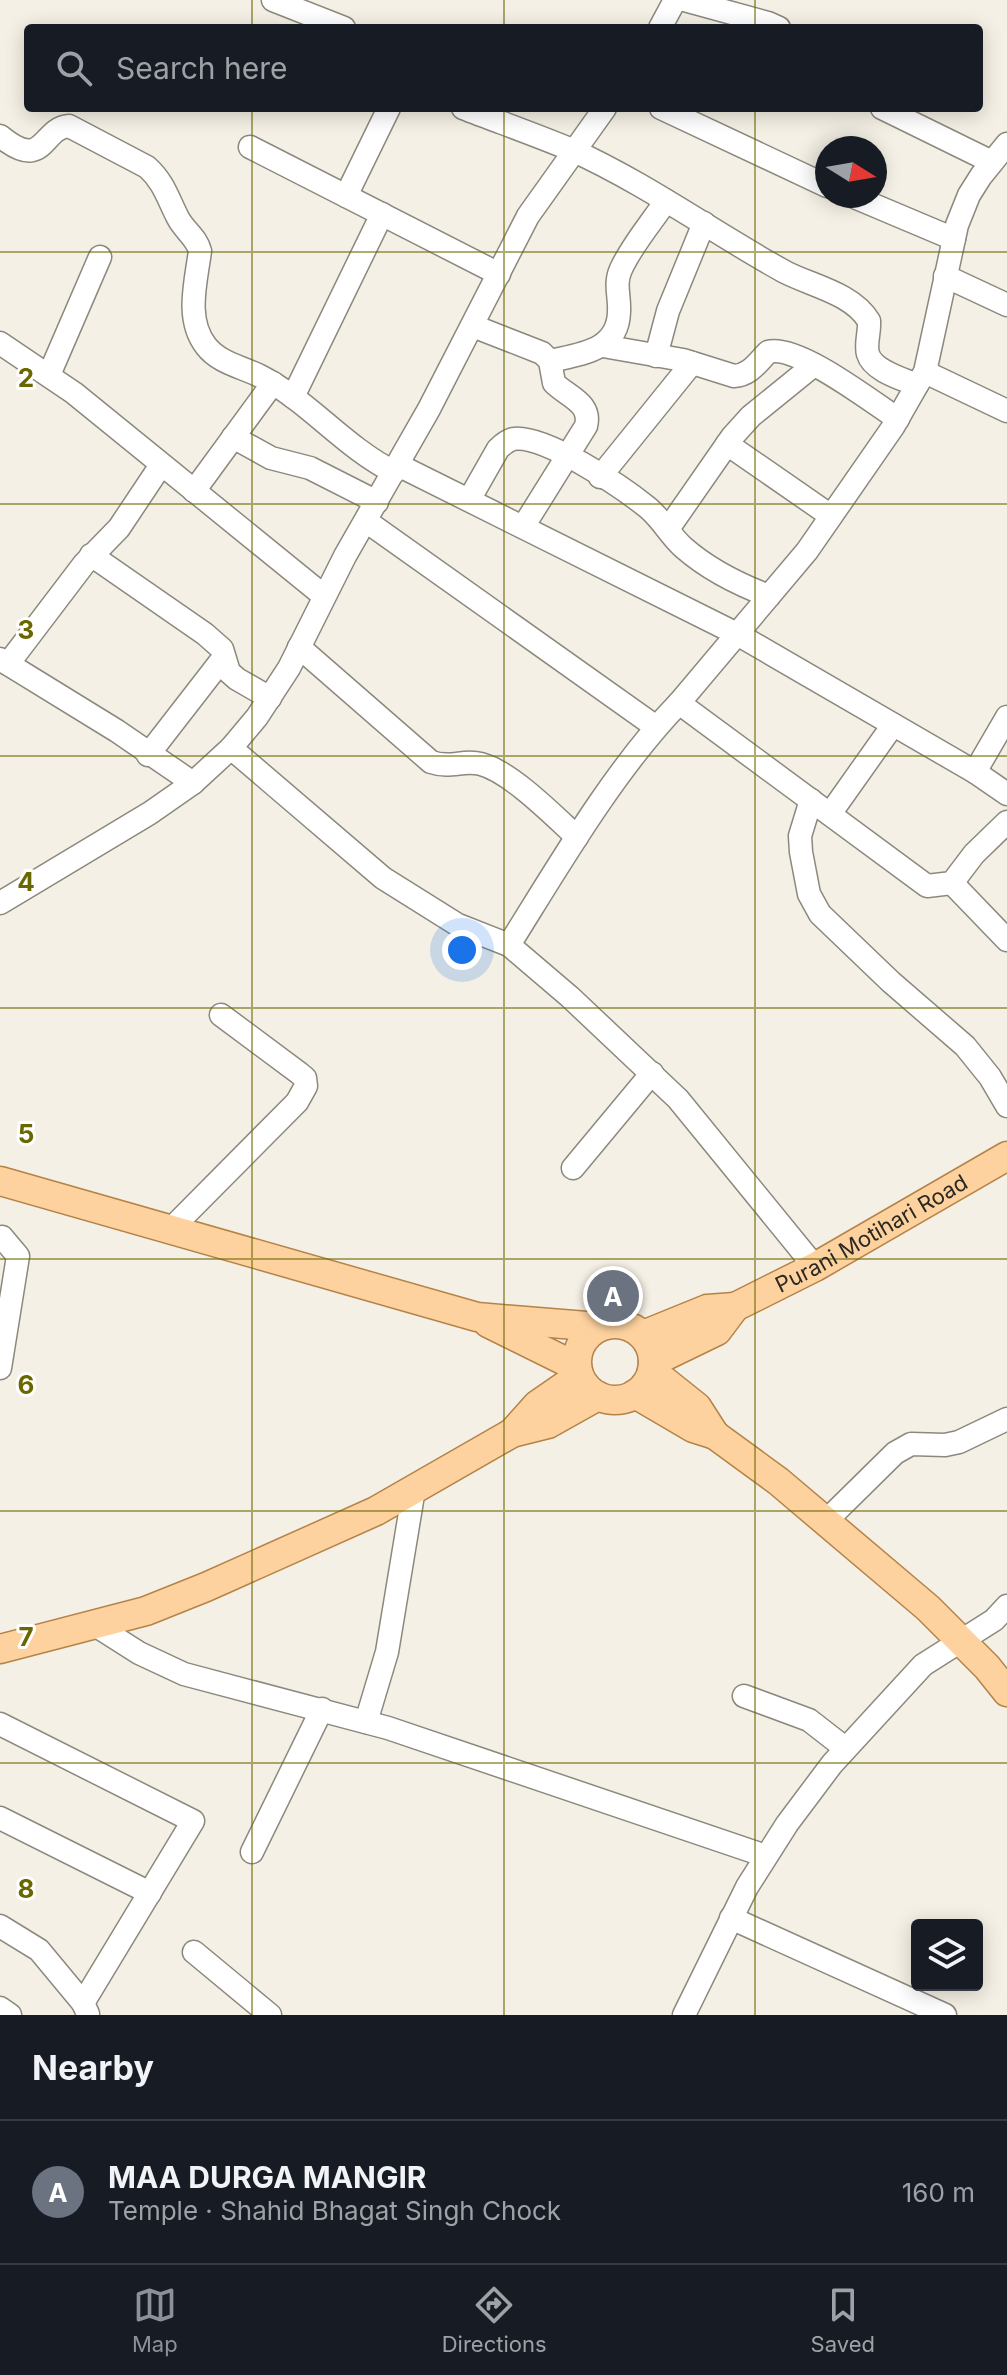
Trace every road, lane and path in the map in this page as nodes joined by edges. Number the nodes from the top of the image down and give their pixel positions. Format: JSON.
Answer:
{"nodes":[{"id":1,"x":273,"y":0,"type":"edge"},
{"id":2,"x":337,"y":0,"type":"edge"},
{"id":3,"x":675,"y":0,"type":"edge"},
{"id":4,"x":684,"y":0,"type":"edge"},
{"id":5,"x":333,"y":24,"type":"edge"},
{"id":6,"x":336,"y":24,"type":"edge"},
{"id":7,"x":662,"y":24,"type":"edge"},
{"id":8,"x":769,"y":24,"type":"edge"},
{"id":9,"x":387,"y":112,"type":"edge"},
{"id":10,"x":473,"y":112,"type":"edge"},
{"id":11,"x":602,"y":112,"type":"edge"},
{"id":12,"x":670,"y":112,"type":"edge"},
{"id":13,"x":890,"y":112,"type":"edge"},
{"id":14,"x":0,"y":136,"type":"edge"},
{"id":15,"x":1007,"y":144,"type":"edge"},
{"id":16,"x":250,"y":147,"type":"dead end"},
{"id":17,"x":573,"y":151,"type":"junction"},
{"id":18,"x":992,"y":162,"type":"junction"},
{"id":19,"x":815,"y":180,"type":"edge"},
{"id":20,"x":346,"y":196,"type":"junction"},
{"id":21,"x":666,"y":201,"type":"junction"},
{"id":22,"x":880,"y":208,"type":"edge"},
{"id":23,"x":382,"y":214,"type":"junction"},
{"id":24,"x":704,"y":223,"type":"junction"},
{"id":25,"x":954,"y":239,"type":"junction"},
{"id":26,"x":100,"y":257,"type":"dead end"},
{"id":27,"x":499,"y":274,"type":"junction"},
{"id":28,"x":945,"y":276,"type":"junction"},
{"id":29,"x":1007,"y":305,"type":"edge"},
{"id":30,"x":473,"y":326,"type":"junction"},
{"id":31,"x":0,"y":343,"type":"edge"},
{"id":32,"x":603,"y":346,"type":"junction"},
{"id":33,"x":656,"y":356,"type":"junction"},
{"id":34,"x":550,"y":361,"type":"junction"},
{"id":35,"x":692,"y":363,"type":"junction"},
{"id":36,"x":814,"y":365,"type":"junction"},
{"id":37,"x":49,"y":375,"type":"junction"},
{"id":38,"x":921,"y":379,"type":"junction"},
{"id":39,"x":273,"y":383,"type":"junction"},
{"id":40,"x":293,"y":397,"type":"junction"},
{"id":41,"x":1007,"y":411,"type":"edge"},
{"id":42,"x":898,"y":419,"type":"junction"},
{"id":43,"x":233,"y":437,"type":"junction"},
{"id":44,"x":727,"y":444,"type":"junction"},
{"id":45,"x":568,"y":455,"type":"junction"},
{"id":46,"x":161,"y":465,"type":"junction"},
{"id":47,"x":396,"y":469,"type":"junction"},
{"id":48,"x":600,"y":477,"type":"junction"},
{"id":49,"x":194,"y":491,"type":"junction"},
{"id":50,"x":469,"y":500,"type":"junction"},
{"id":51,"x":371,"y":512,"type":"junction"},
{"id":52,"x":831,"y":516,"type":"junction"},
{"id":53,"x":523,"y":527,"type":"junction"},
{"id":54,"x":668,"y":529,"type":"junction"},
{"id":55,"x":91,"y":555,"type":"junction"},
{"id":56,"x":324,"y":596,"type":"junction"},
{"id":57,"x":769,"y":596,"type":"junction"},
{"id":58,"x":737,"y":634,"type":"junction"},
{"id":59,"x":299,"y":647,"type":"junction"},
{"id":60,"x":224,"y":657,"type":"junction"},
{"id":61,"x":4,"y":662,"type":"edge"},
{"id":62,"x":270,"y":698,"type":"junction"},
{"id":63,"x":679,"y":703,"type":"junction"},
{"id":64,"x":1007,"y":717,"type":"edge"},
{"id":65,"x":893,"y":725,"type":"junction"},
{"id":66,"x":656,"y":727,"type":"junction"},
{"id":67,"x":231,"y":748,"type":"junction"},
{"id":68,"x":148,"y":755,"type":"junction"},
{"id":69,"x":975,"y":772,"type":"junction"},
{"id":70,"x":193,"y":783,"type":"junction"},
{"id":71,"x":1007,"y":794,"type":"edge"},
{"id":72,"x":811,"y":800,"type":"junction"},
{"id":73,"x":830,"y":814,"type":"junction"},
{"id":74,"x":1007,"y":822,"type":"edge"},
{"id":75,"x":577,"y":837,"type":"junction"},
{"id":76,"x":952,"y":883,"type":"junction"},
{"id":77,"x":0,"y":903,"type":"edge"},
{"id":78,"x":1007,"y":940,"type":"edge"},
{"id":79,"x":509,"y":945,"type":"junction"},
{"id":80,"x":221,"y":1015,"type":"dead end"},
{"id":81,"x":652,"y":1073,"type":"junction"},
{"id":82,"x":1007,"y":1106,"type":"edge"},
{"id":83,"x":1007,"y":1156,"type":"edge"},
{"id":84,"x":573,"y":1168,"type":"dead end"},
{"id":85,"x":4,"y":1181,"type":"edge"},
{"id":86,"x":170,"y":1230,"type":"junction"},
{"id":87,"x":2,"y":1237,"type":"edge"},
{"id":88,"x":815,"y":1267,"type":"junction"},
{"id":89,"x":477,"y":1317,"type":"junction"},
{"id":90,"x":599,"y":1327,"type":"junction"},
{"id":91,"x":649,"y":1356,"type":"junction"},
{"id":92,"x":0,"y":1368,"type":"edge"},
{"id":93,"x":585,"y":1380,"type":"junction"},
{"id":94,"x":635,"y":1394,"type":"junction"},
{"id":95,"x":1007,"y":1419,"type":"edge"},
{"id":96,"x":715,"y":1435,"type":"junction"},
{"id":97,"x":414,"y":1489,"type":"junction"},
{"id":98,"x":825,"y":1522,"type":"junction"},
{"id":99,"x":1007,"y":1606,"type":"edge"},
{"id":100,"x":95,"y":1625,"type":"junction"},
{"id":101,"x":960,"y":1639,"type":"junction"},
{"id":102,"x":0,"y":1649,"type":"edge"},
{"id":103,"x":1007,"y":1692,"type":"edge"},
{"id":104,"x":744,"y":1696,"type":"dead end"},
{"id":105,"x":322,"y":1709,"type":"junction"},
{"id":106,"x":366,"y":1722,"type":"junction"},
{"id":107,"x":0,"y":1724,"type":"edge"},
{"id":108,"x":845,"y":1748,"type":"junction"},
{"id":109,"x":0,"y":1818,"type":"edge"},
{"id":110,"x":252,"y":1852,"type":"dead end"},
{"id":111,"x":766,"y":1856,"type":"junction"},
{"id":112,"x":150,"y":1893,"type":"junction"},
{"id":113,"x":731,"y":1918,"type":"junction"},
{"id":114,"x":0,"y":1926,"type":"edge"},
{"id":115,"x":194,"y":1952,"type":"dead end"},
{"id":116,"x":0,"y":2008,"type":"edge"},
{"id":117,"x":86,"y":2009,"type":"edge"},
{"id":118,"x":10,"y":2015,"type":"edge"},
{"id":119,"x":270,"y":2015,"type":"edge"},
{"id":120,"x":684,"y":2015,"type":"edge"},
{"id":121,"x":945,"y":2015,"type":"edge"}],
"edges":[{"from":1,"to":5,"type":"street"},
{"from":2,"to":6,"type":"street"},
{"from":3,"to":7,"type":"street"},
{"from":4,"to":8,"type":"street"},
{"from":9,"to":20,"type":"street"},
{"from":10,"to":17,"type":"street"},
{"from":11,"to":17,"type":"street"},
{"from":12,"to":19,"type":"street"},
{"from":13,"to":18,"type":"street"},
{"from":14,"to":39,"type":"street"},
{"from":15,"to":18,"type":"street"},
{"from":16,"to":20,"type":"street"},
{"from":17,"to":21,"type":"street"},
{"from":17,"to":27,"type":"street"},
{"from":18,"to":25,"type":"street"},
{"from":20,"to":23,"type":"street"},
{"from":21,"to":24,"type":"street"},
{"from":21,"to":32,"type":"street"},
{"from":22,"to":25,"type":"street"},
{"from":23,"to":27,"type":"street"},
{"from":23,"to":40,"type":"street"},
{"from":24,"to":33,"type":"street"},
{"from":24,"to":38,"type":"street"},
{"from":25,"to":28,"type":"street"},
{"from":26,"to":37,"type":"street"},
{"from":27,"to":30,"type":"street"},
{"from":28,"to":29,"type":"street"},
{"from":28,"to":38,"type":"street"},
{"from":30,"to":34,"type":"street"},
{"from":30,"to":47,"type":"street"},
{"from":31,"to":37,"type":"street"},
{"from":32,"to":33,"type":"street"},
{"from":32,"to":34,"type":"street"},
{"from":33,"to":35,"type":"street"},
{"from":34,"to":45,"type":"street"},
{"from":35,"to":36,"type":"street"},
{"from":35,"to":48,"type":"street"},
{"from":36,"to":42,"type":"street"},
{"from":36,"to":44,"type":"street"},
{"from":37,"to":46,"type":"street"},
{"from":38,"to":41,"type":"street"},
{"from":38,"to":42,"type":"street"},
{"from":39,"to":40,"type":"street"},
{"from":39,"to":43,"type":"street"},
{"from":40,"to":47,"type":"street"},
{"from":42,"to":52,"type":"street"},
{"from":43,"to":49,"type":"street"},
{"from":43,"to":51,"type":"street"},
{"from":44,"to":52,"type":"street"},
{"from":44,"to":54,"type":"street"},
{"from":45,"to":48,"type":"street"},
{"from":45,"to":50,"type":"street"},
{"from":45,"to":53,"type":"street"},
{"from":46,"to":49,"type":"street"},
{"from":46,"to":55,"type":"street"},
{"from":47,"to":50,"type":"street"},
{"from":47,"to":51,"type":"street"},
{"from":48,"to":54,"type":"street"},
{"from":49,"to":56,"type":"street"},
{"from":50,"to":53,"type":"street"},
{"from":51,"to":56,"type":"street"},
{"from":51,"to":66,"type":"street"},
{"from":52,"to":57,"type":"street"},
{"from":53,"to":58,"type":"street"},
{"from":54,"to":57,"type":"street"},
{"from":55,"to":60,"type":"street"},
{"from":55,"to":61,"type":"street"},
{"from":56,"to":59,"type":"street"},
{"from":57,"to":58,"type":"street"},
{"from":58,"to":63,"type":"street"},
{"from":58,"to":65,"type":"street"},
{"from":59,"to":62,"type":"street"},
{"from":59,"to":75,"type":"street"},
{"from":60,"to":62,"type":"street"},
{"from":60,"to":68,"type":"street"},
{"from":61,"to":68,"type":"street"},
{"from":62,"to":67,"type":"street"},
{"from":63,"to":66,"type":"street"},
{"from":63,"to":72,"type":"street"},
{"from":64,"to":69,"type":"street"},
{"from":65,"to":69,"type":"street"},
{"from":65,"to":73,"type":"street"},
{"from":66,"to":75,"type":"street"},
{"from":67,"to":70,"type":"street"},
{"from":67,"to":79,"type":"street"},
{"from":68,"to":70,"type":"street"},
{"from":69,"to":71,"type":"street"},
{"from":70,"to":77,"type":"street"},
{"from":72,"to":73,"type":"street"},
{"from":72,"to":82,"type":"street"},
{"from":73,"to":76,"type":"street"},
{"from":74,"to":76,"type":"street"},
{"from":75,"to":79,"type":"street"},
{"from":76,"to":78,"type":"street"},
{"from":79,"to":81,"type":"street"},
{"from":80,"to":86,"type":"street"},
{"from":81,"to":84,"type":"street"},
{"from":81,"to":88,"type":"street"},
{"from":83,"to":88,"type":"main road","name":"Purani Motihari Road"},
{"from":85,"to":86,"type":"main road"},
{"from":86,"to":89,"type":"main road"},
{"from":87,"to":92,"type":"street"},
{"from":88,"to":91,"type":"main road","name":"Purani Motihari Road"},
{"from":89,"to":90,"type":"main road"},
{"from":89,"to":93,"type":"main road"},
{"from":90,"to":91,"type":"main road"},
{"from":90,"to":93,"type":"main road"},
{"from":91,"to":94,"type":"main road"},
{"from":91,"to":96,"type":"main road"},
{"from":93,"to":94,"type":"main road"},
{"from":93,"to":97,"type":"main road"},
{"from":94,"to":96,"type":"main road"},
{"from":95,"to":98,"type":"street"},
{"from":96,"to":98,"type":"main road"},
{"from":97,"to":100,"type":"main road"},
{"from":97,"to":106,"type":"street"},
{"from":98,"to":101,"type":"main road"},
{"from":99,"to":101,"type":"street"},
{"from":100,"to":102,"type":"main road"},
{"from":100,"to":105,"type":"street"},
{"from":101,"to":103,"type":"main road"},
{"from":101,"to":108,"type":"street"},
{"from":104,"to":108,"type":"street"},
{"from":105,"to":106,"type":"street"},
{"from":105,"to":110,"type":"street"},
{"from":106,"to":111,"type":"street"},
{"from":107,"to":112,"type":"street"},
{"from":108,"to":111,"type":"street"},
{"from":109,"to":112,"type":"street"},
{"from":111,"to":113,"type":"street"},
{"from":112,"to":117,"type":"street"},
{"from":113,"to":120,"type":"street"},
{"from":113,"to":121,"type":"street"},
{"from":114,"to":117,"type":"street"},
{"from":115,"to":119,"type":"street"},
{"from":116,"to":118,"type":"street"}]}
